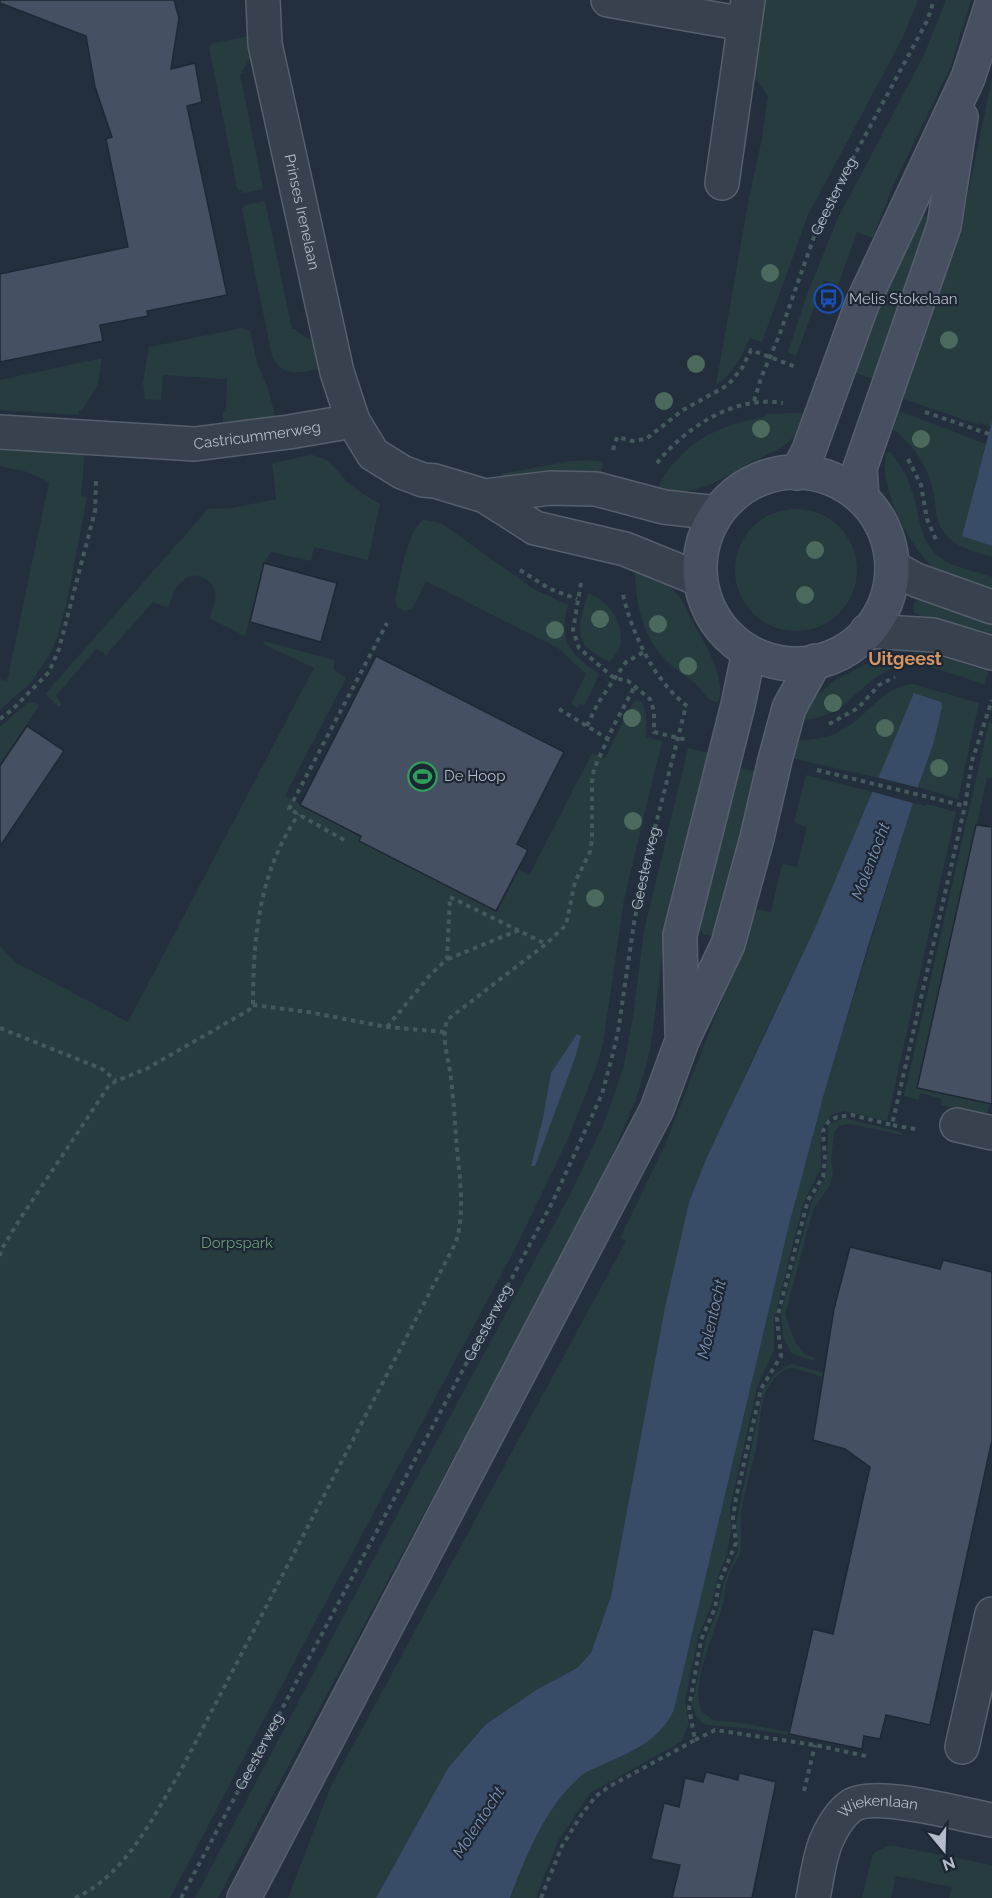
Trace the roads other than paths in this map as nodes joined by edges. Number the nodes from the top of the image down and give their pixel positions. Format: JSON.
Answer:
{"nodes":[{"id":1,"x":263,"y":0,"type":"edge"},
{"id":2,"x":608,"y":0,"type":"edge"},
{"id":3,"x":992,"y":4,"type":"edge"},
{"id":4,"x":746,"y":12,"type":"edge"},
{"id":5,"x":968,"y":78,"type":"junction"},
{"id":6,"x":722,"y":183,"type":"dead end"},
{"id":7,"x":353,"y":421,"type":"junction"},
{"id":8,"x":0,"y":432,"type":"edge"},
{"id":9,"x":796,"y":473,"type":"junction"},
{"id":10,"x":485,"y":496,"type":"junction"},
{"id":11,"x":862,"y":498,"type":"junction"},
{"id":12,"x":717,"y":513,"type":"junction"},
{"id":13,"x":892,"y":567,"type":"junction"},
{"id":14,"x":699,"y":579,"type":"junction"},
{"id":15,"x":992,"y":607,"type":"edge"},
{"id":16,"x":867,"y":631,"type":"junction"},
{"id":17,"x":749,"y":652,"type":"junction"},
{"id":18,"x":992,"y":653,"type":"edge"},
{"id":19,"x":815,"y":661,"type":"junction"},
{"id":20,"x":682,"y":1041,"type":"junction"},
{"id":21,"x":957,"y":1125,"type":"road end"},
{"id":22,"x":992,"y":1133,"type":"edge"},
{"id":23,"x":992,"y":1614,"type":"edge"},
{"id":24,"x":962,"y":1747,"type":"dead end"},
{"id":25,"x":981,"y":1818,"type":"edge"},
{"id":26,"x":244,"y":1898,"type":"edge"},
{"id":27,"x":813,"y":1898,"type":"edge"}],
"edges":[{"from":1,"to":7,"type":"street","name":"Prinses Irenelaan"},
{"from":2,"to":4,"type":"street"},
{"from":3,"to":5,"type":"main road"},
{"from":4,"to":6,"type":"street"},
{"from":5,"to":9,"type":"main road"},
{"from":5,"to":11,"type":"main road"},
{"from":7,"to":8,"type":"street","name":"Castricummerweg"},
{"from":7,"to":10,"type":"street"},
{"from":9,"to":11,"type":"main road"},
{"from":9,"to":12,"type":"main road"},
{"from":10,"to":12,"type":"street"},
{"from":10,"to":14,"type":"street"},
{"from":11,"to":13,"type":"main road"},
{"from":12,"to":14,"type":"main road"},
{"from":13,"to":15,"type":"street"},
{"from":13,"to":16,"type":"main road"},
{"from":14,"to":17,"type":"main road"},
{"from":16,"to":18,"type":"street"},
{"from":16,"to":19,"type":"main road"},
{"from":17,"to":19,"type":"main road"},
{"from":17,"to":20,"type":"main road"},
{"from":19,"to":20,"type":"main road"},
{"from":20,"to":26,"type":"main road"},
{"from":21,"to":22,"type":"street"},
{"from":23,"to":24,"type":"street"},
{"from":25,"to":27,"type":"street","name":"Wiekenlaan"}]}
